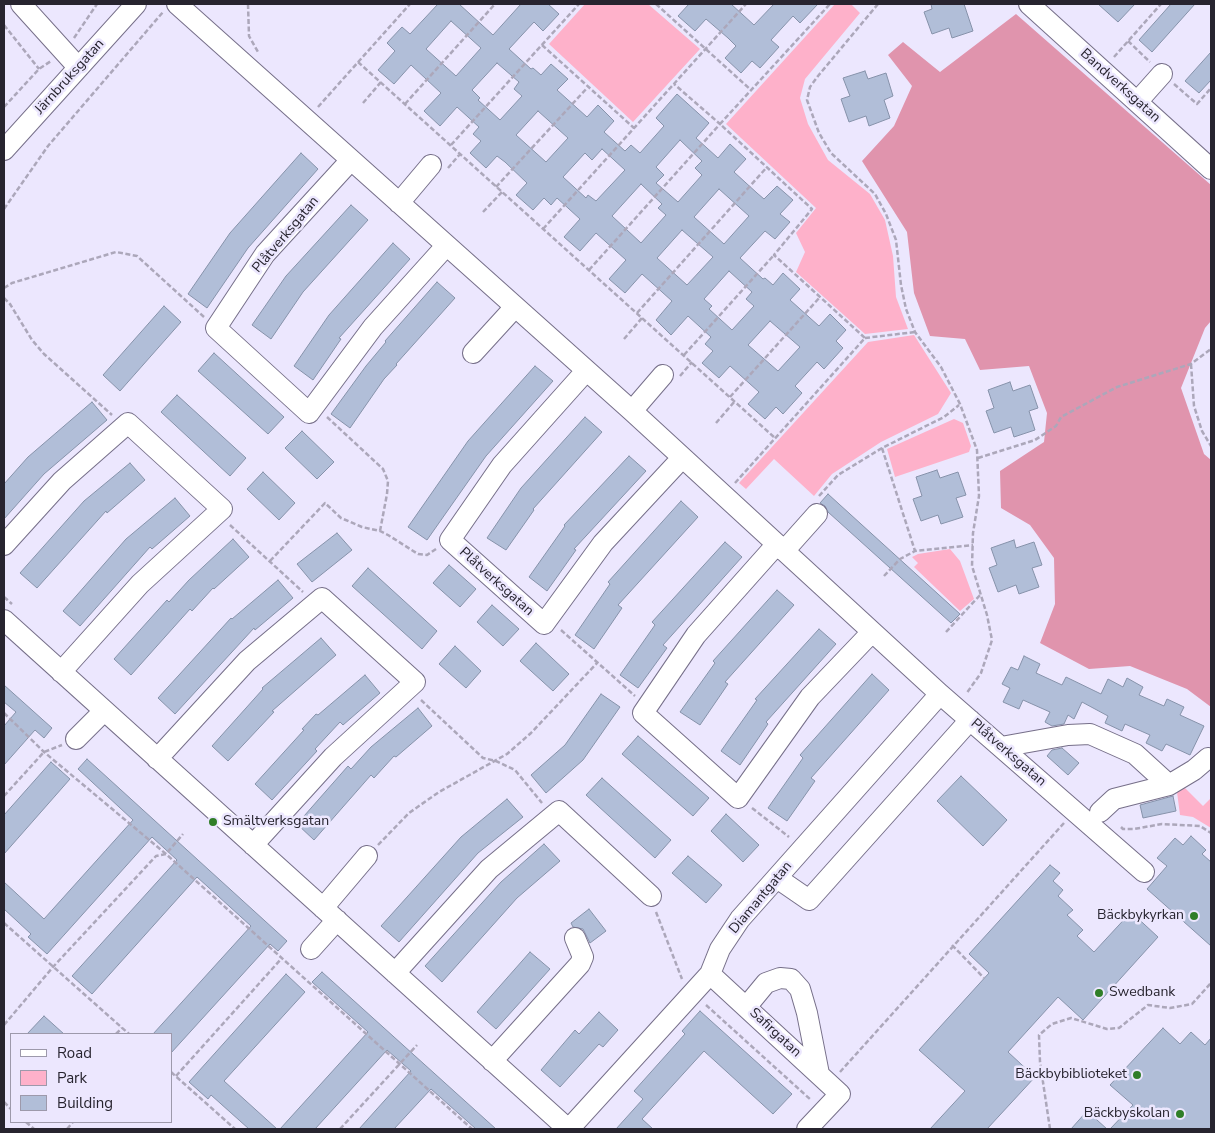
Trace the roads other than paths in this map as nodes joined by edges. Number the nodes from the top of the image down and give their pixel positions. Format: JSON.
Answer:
{"nodes":[{"id":1,"x":20,"y":4,"type":"edge"},
{"id":2,"x":136,"y":4,"type":"edge"},
{"id":3,"x":1029,"y":4,"type":"edge"},
{"id":4,"x":170,"y":8,"type":"edge"},
{"id":5,"x":78,"y":67,"type":"junction"},
{"id":6,"x":1162,"y":73,"type":"road end"},
{"id":7,"x":1137,"y":102,"type":"junction"},
{"id":8,"x":4,"y":150,"type":"edge"},
{"id":9,"x":352,"y":160,"type":"junction"},
{"id":10,"x":440,"y":166,"type":"road end"},
{"id":11,"x":1211,"y":169,"type":"edge"},
{"id":12,"x":399,"y":203,"type":"junction"},
{"id":13,"x":446,"y":246,"type":"junction"},
{"id":14,"x":515,"y":307,"type":"junction"},
{"id":15,"x":473,"y":353,"type":"dead end"},
{"id":16,"x":586,"y":371,"type":"junction"},
{"id":17,"x":671,"y":376,"type":"road end"},
{"id":18,"x":632,"y":411,"type":"junction"},
{"id":19,"x":682,"y":458,"type":"junction"},
{"id":20,"x":816,"y":507,"type":"road end"},
{"id":21,"x":4,"y":545,"type":"edge"},
{"id":22,"x":781,"y":547,"type":"junction"},
{"id":23,"x":4,"y":620,"type":"edge"},
{"id":24,"x":872,"y":632,"type":"junction"},
{"id":25,"x":61,"y":672,"type":"junction"},
{"id":26,"x":947,"y":699,"type":"junction"},
{"id":27,"x":104,"y":711,"type":"junction"},
{"id":28,"x":970,"y":720,"type":"junction"},
{"id":29,"x":76,"y":739,"type":"road end"},
{"id":30,"x":1000,"y":746,"type":"junction"},
{"id":31,"x":1208,"y":758,"type":"dead end"},
{"id":32,"x":157,"y":759,"type":"junction"},
{"id":33,"x":1169,"y":785,"type":"junction"},
{"id":34,"x":1100,"y":812,"type":"road end"},
{"id":35,"x":252,"y":845,"type":"junction"},
{"id":36,"x":367,"y":856,"type":"road end"},
{"id":37,"x":1144,"y":872,"type":"dead end"},
{"id":38,"x":777,"y":878,"type":"junction"},
{"id":39,"x":652,"y":896,"type":"dead end"},
{"id":40,"x":330,"y":914,"type":"junction"},
{"id":41,"x":575,"y":938,"type":"dead end"},
{"id":42,"x":311,"y":949,"type":"dead end"},
{"id":43,"x":395,"y":973,"type":"junction"},
{"id":44,"x":710,"y":974,"type":"junction"},
{"id":45,"x":746,"y":1006,"type":"junction"},
{"id":46,"x":492,"y":1061,"type":"junction"},
{"id":47,"x":819,"y":1074,"type":"junction"},
{"id":48,"x":568,"y":1129,"type":"edge"},
{"id":49,"x":807,"y":1129,"type":"edge"}],
"edges":[{"from":1,"to":5,"type":"street"},
{"from":2,"to":5,"type":"street","name":"Järnbruksgatan"},
{"from":3,"to":7,"type":"street","name":"Bandverksgatan"},
{"from":4,"to":9,"type":"street","name":"Plåtverksgatan"},
{"from":5,"to":8,"type":"street","name":"Järnbruksgatan"},
{"from":6,"to":7,"type":"street"},
{"from":7,"to":11,"type":"street","name":"Bandverksgatan"},
{"from":9,"to":12,"type":"street","name":"Plåtverksgatan"},
{"from":9,"to":13,"type":"street","name":"Plåtverksgatan"},
{"from":10,"to":12,"type":"street"},
{"from":12,"to":13,"type":"street","name":"Plåtverksgatan"},
{"from":13,"to":14,"type":"street","name":"Plåtverksgatan"},
{"from":14,"to":15,"type":"street"},
{"from":14,"to":16,"type":"street","name":"Plåtverksgatan"},
{"from":16,"to":18,"type":"street","name":"Plåtverksgatan"},
{"from":16,"to":19,"type":"street","name":"Plåtverksgatan"},
{"from":17,"to":18,"type":"street"},
{"from":18,"to":19,"type":"street","name":"Plåtverksgatan"},
{"from":19,"to":22,"type":"street","name":"Plåtverksgatan"},
{"from":20,"to":22,"type":"street"},
{"from":21,"to":25,"type":"street"},
{"from":22,"to":24,"type":"street","name":"Plåtverksgatan"},
{"from":22,"to":24,"type":"street"},
{"from":23,"to":25,"type":"street"},
{"from":24,"to":26,"type":"street","name":"Plåtverksgatan"},
{"from":25,"to":27,"type":"street"},
{"from":26,"to":28,"type":"street","name":"Plåtverksgatan"},
{"from":26,"to":38,"type":"street","name":"Diamantgatan"},
{"from":27,"to":29,"type":"street"},
{"from":27,"to":32,"type":"street"},
{"from":28,"to":30,"type":"street","name":"Plåtverksgatan"},
{"from":28,"to":38,"type":"street"},
{"from":30,"to":33,"type":"street"},
{"from":30,"to":37,"type":"street","name":"Plåtverksgatan"},
{"from":31,"to":33,"type":"street"},
{"from":32,"to":35,"type":"street"},
{"from":32,"to":35,"type":"street"},
{"from":33,"to":34,"type":"street"},
{"from":35,"to":40,"type":"street"},
{"from":36,"to":40,"type":"street"},
{"from":38,"to":44,"type":"street","name":"Diamantgatan"},
{"from":39,"to":43,"type":"street"},
{"from":40,"to":42,"type":"street"},
{"from":40,"to":43,"type":"street"},
{"from":41,"to":46,"type":"street"},
{"from":43,"to":46,"type":"street"},
{"from":44,"to":45,"type":"street","name":"Safirgatan"},
{"from":44,"to":48,"type":"street","name":"Diamantgatan"},
{"from":45,"to":47,"type":"street","name":"Safirgatan"},
{"from":45,"to":47,"type":"street"},
{"from":46,"to":48,"type":"street"},
{"from":47,"to":49,"type":"street","name":"Safirgatan"}]}
